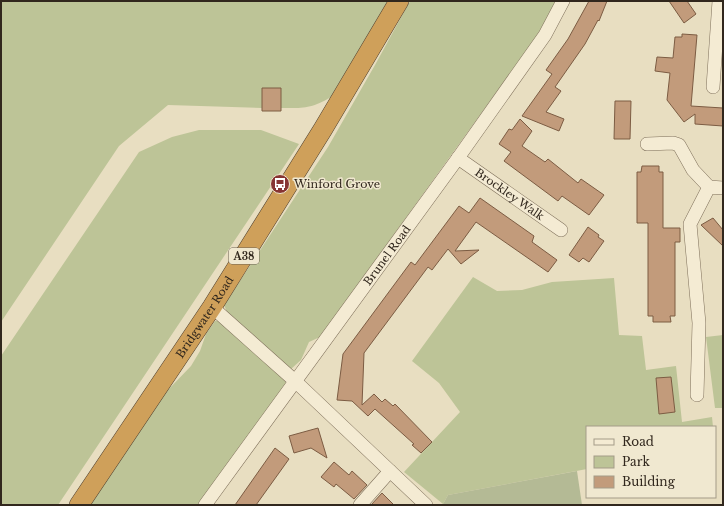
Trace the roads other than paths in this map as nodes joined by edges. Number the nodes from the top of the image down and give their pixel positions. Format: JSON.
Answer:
{"nodes":[{"id":1,"x":399,"y":1,"type":"edge"},
{"id":2,"x":563,"y":1,"type":"edge"},
{"id":3,"x":719,"y":1,"type":"edge"},
{"id":4,"x":713,"y":87,"type":"dead end"},
{"id":5,"x":647,"y":144,"type":"dead end"},
{"id":6,"x":458,"y":158,"type":"junction"},
{"id":7,"x":709,"y":187,"type":"junction"},
{"id":8,"x":723,"y":188,"type":"edge"},
{"id":9,"x":561,"y":230,"type":"dead end"},
{"id":10,"x":212,"y":307,"type":"junction"},
{"id":11,"x":295,"y":381,"type":"junction"},
{"id":12,"x":698,"y":395,"type":"dead end"},
{"id":13,"x":390,"y":471,"type":"junction"},
{"id":14,"x":78,"y":505,"type":"edge"},
{"id":15,"x":205,"y":505,"type":"edge"},
{"id":16,"x":360,"y":505,"type":"edge"},
{"id":17,"x":426,"y":505,"type":"edge"}],
"edges":[{"from":1,"to":10,"type":"highway","name":"Bridgwater Road","number":"A38"},
{"from":2,"to":6,"type":"street","name":"Brunel Road"},
{"from":3,"to":4,"type":"street"},
{"from":5,"to":7,"type":"street"},
{"from":6,"to":9,"type":"street","name":"Brockley Walk"},
{"from":6,"to":11,"type":"street","name":"Brunel Road"},
{"from":7,"to":8,"type":"street"},
{"from":7,"to":12,"type":"street"},
{"from":10,"to":11,"type":"street"},
{"from":10,"to":14,"type":"highway","name":"Bridgwater Road","number":"A38"},
{"from":11,"to":13,"type":"street"},
{"from":11,"to":15,"type":"street","name":"Brunel Road"},
{"from":13,"to":16,"type":"street"},
{"from":13,"to":17,"type":"street"}]}
